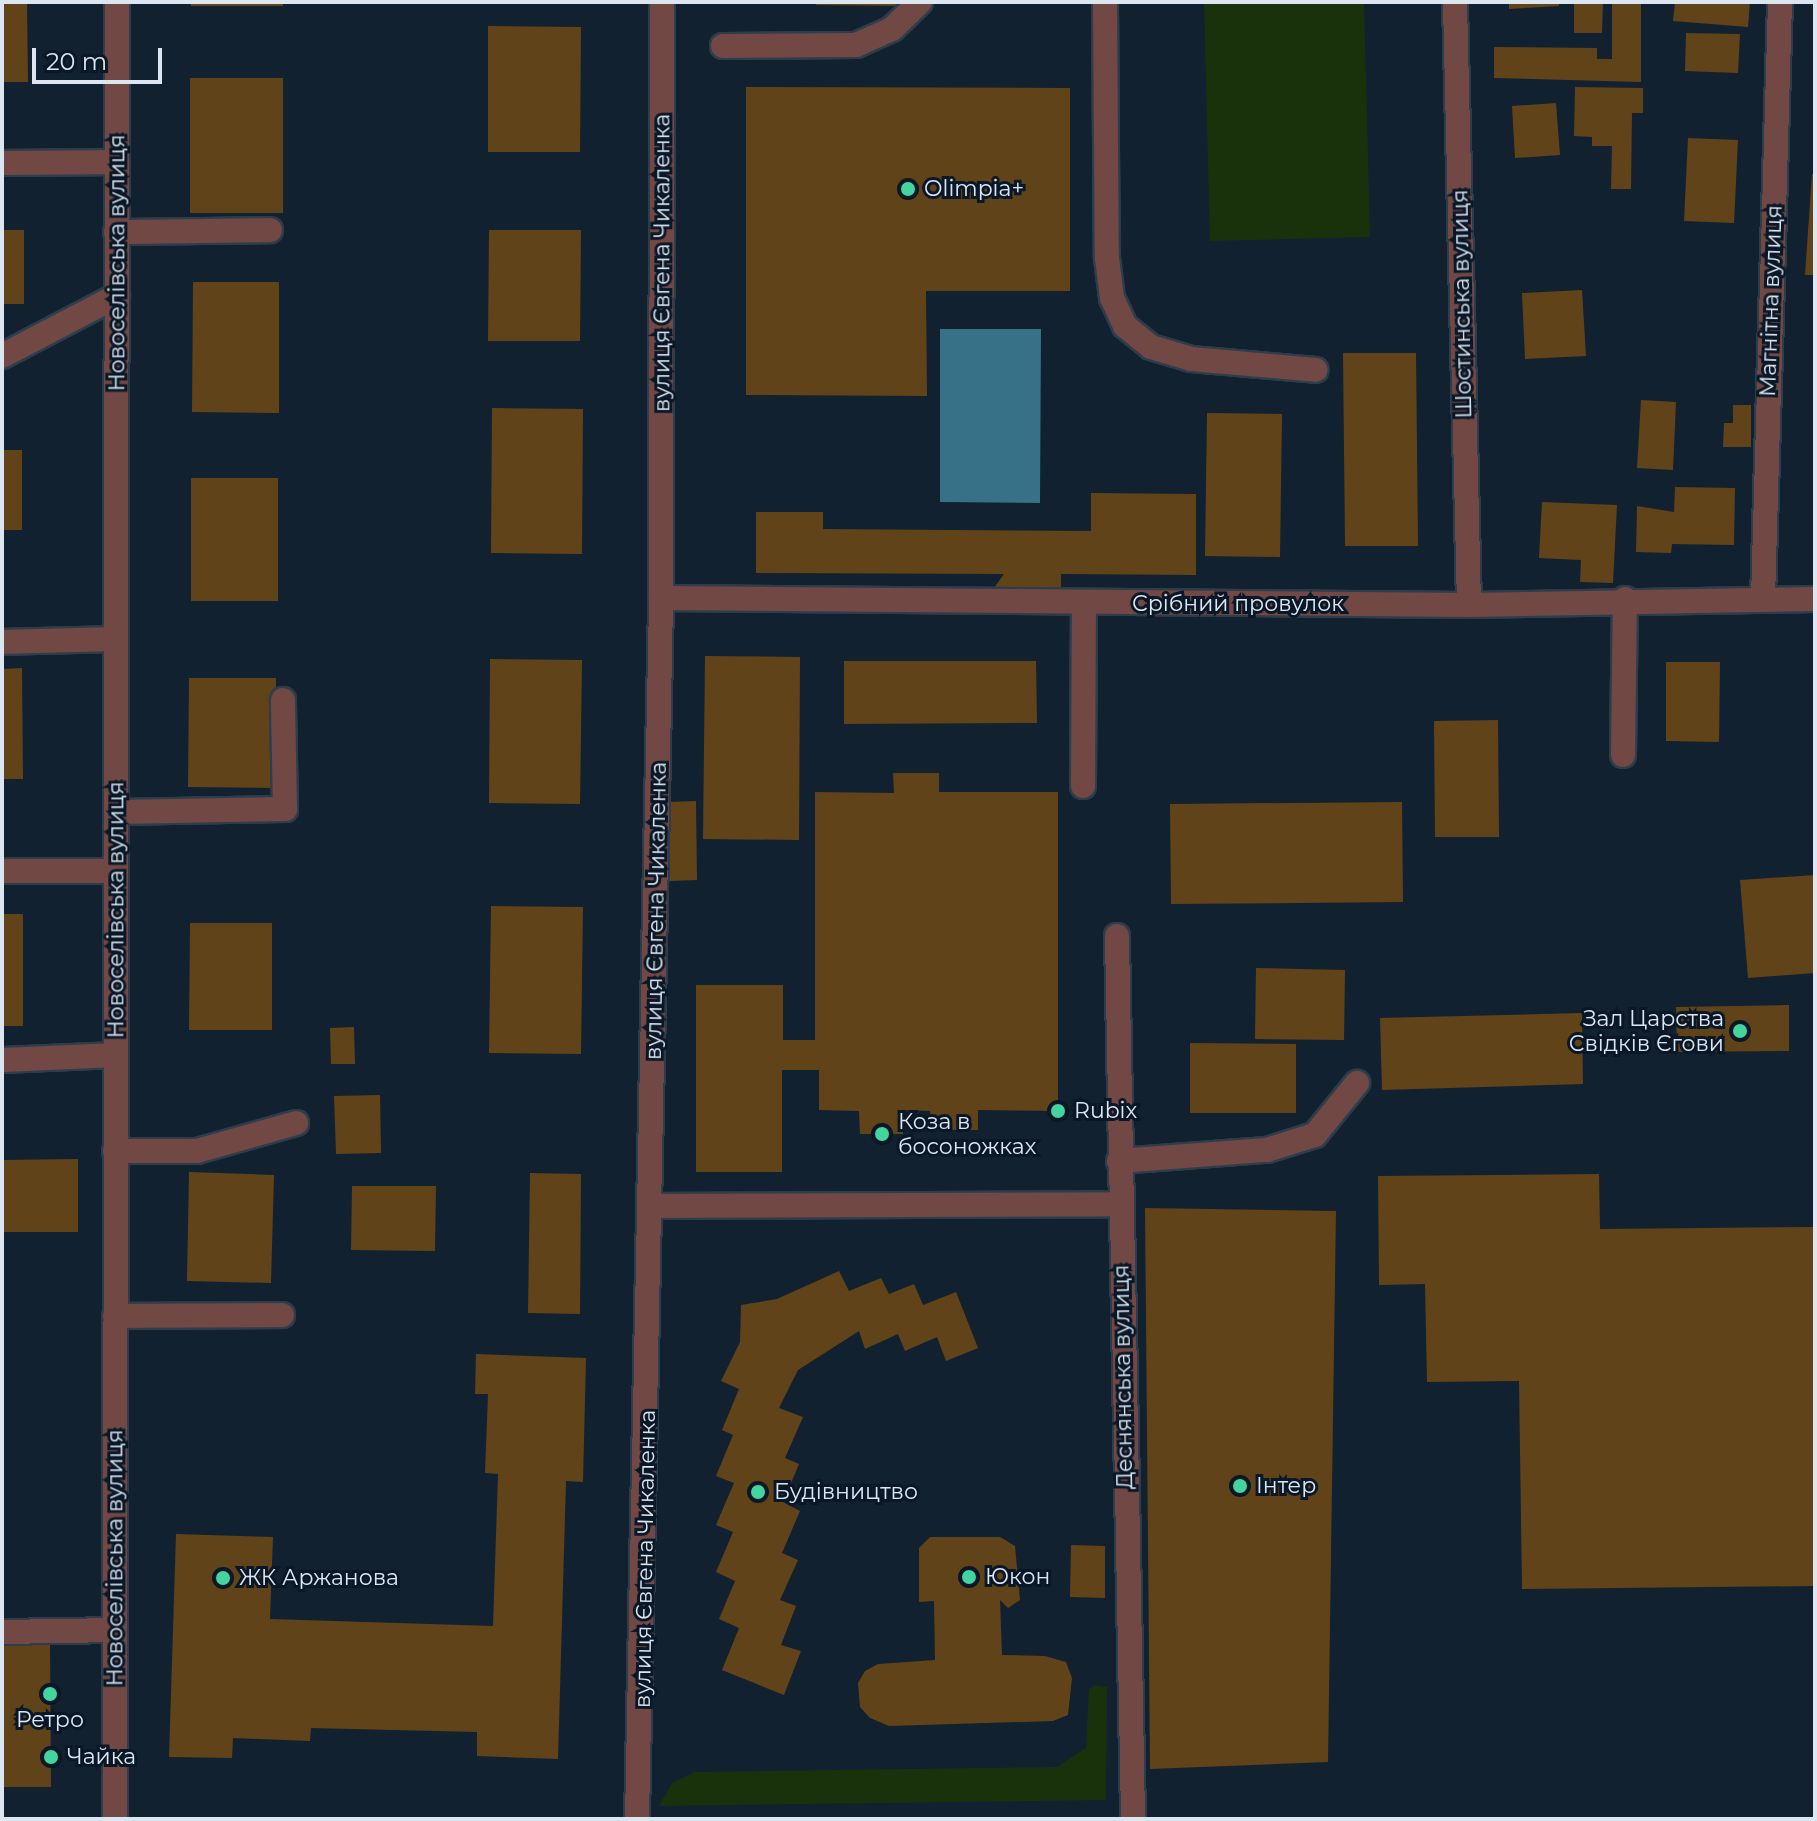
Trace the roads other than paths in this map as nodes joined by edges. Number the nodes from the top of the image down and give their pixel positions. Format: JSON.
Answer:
{"nodes":[{"id":1,"x":117,"y":2,"type":"edge"},
{"id":2,"x":662,"y":2,"type":"edge"},
{"id":3,"x":920,"y":2,"type":"edge"},
{"id":4,"x":1105,"y":2,"type":"edge"},
{"id":5,"x":1455,"y":2,"type":"edge"},
{"id":6,"x":1780,"y":2,"type":"edge"},
{"id":7,"x":723,"y":46,"type":"dead end"},
{"id":8,"x":117,"y":162,"type":"junction"},
{"id":9,"x":2,"y":163,"type":"edge"},
{"id":10,"x":270,"y":230,"type":"dead end"},
{"id":11,"x":116,"y":232,"type":"junction"},
{"id":12,"x":117,"y":296,"type":"junction"},
{"id":13,"x":2,"y":356,"type":"edge"},
{"id":14,"x":1316,"y":370,"type":"dead end"},
{"id":15,"x":661,"y":598,"type":"junction"},
{"id":16,"x":1625,"y":599,"type":"junction"},
{"id":17,"x":1763,"y":599,"type":"junction"},
{"id":18,"x":1815,"y":599,"type":"edge"},
{"id":19,"x":1084,"y":603,"type":"junction"},
{"id":20,"x":1469,"y":605,"type":"junction"},
{"id":21,"x":115,"y":639,"type":"junction"},
{"id":22,"x":2,"y":642,"type":"edge"},
{"id":23,"x":283,"y":700,"type":"dead end"},
{"id":24,"x":1623,"y":755,"type":"dead end"},
{"id":25,"x":1083,"y":786,"type":"dead end"},
{"id":26,"x":116,"y":812,"type":"junction"},
{"id":27,"x":2,"y":871,"type":"edge"},
{"id":28,"x":115,"y":871,"type":"junction"},
{"id":29,"x":1117,"y":936,"type":"dead end"},
{"id":30,"x":115,"y":1055,"type":"junction"},
{"id":31,"x":2,"y":1060,"type":"edge"},
{"id":32,"x":1357,"y":1083,"type":"dead end"},
{"id":33,"x":296,"y":1123,"type":"dead end"},
{"id":34,"x":115,"y":1151,"type":"junction"},
{"id":35,"x":1119,"y":1161,"type":"junction"},
{"id":36,"x":1120,"y":1204,"type":"junction"},
{"id":37,"x":650,"y":1206,"type":"junction"},
{"id":38,"x":282,"y":1315,"type":"dead end"},
{"id":39,"x":115,"y":1316,"type":"junction"},
{"id":40,"x":114,"y":1630,"type":"junction"},
{"id":41,"x":2,"y":1632,"type":"edge"},
{"id":42,"x":115,"y":1819,"type":"edge"},
{"id":43,"x":637,"y":1819,"type":"edge"},
{"id":44,"x":1133,"y":1819,"type":"edge"}],
"edges":[{"from":1,"to":8,"type":"street","name":"Новоселівська вулиця"},
{"from":2,"to":15,"type":"street","name":"вулиця Євгена Чикаленка"},
{"from":3,"to":7,"type":"street"},
{"from":4,"to":14,"type":"street"},
{"from":5,"to":20,"type":"street","name":"Шостинська вулиця"},
{"from":6,"to":17,"type":"street","name":"Магнітна вулиця"},
{"from":8,"to":9,"type":"street"},
{"from":8,"to":11,"type":"street","name":"Новоселівська вулиця"},
{"from":10,"to":11,"type":"street"},
{"from":11,"to":12,"type":"street","name":"Новоселівська вулиця"},
{"from":12,"to":13,"type":"street"},
{"from":12,"to":21,"type":"street","name":"Новоселівська вулиця"},
{"from":15,"to":19,"type":"street","name":"Срібний провулок"},
{"from":15,"to":37,"type":"street","name":"вулиця Євгена Чикаленка"},
{"from":16,"to":17,"type":"street","name":"Срібний провулок"},
{"from":16,"to":20,"type":"street","name":"Срібний провулок"},
{"from":16,"to":24,"type":"street"},
{"from":17,"to":18,"type":"street","name":"Срібний провулок"},
{"from":19,"to":20,"type":"street","name":"Срібний провулок"},
{"from":19,"to":25,"type":"street"},
{"from":21,"to":22,"type":"street"},
{"from":21,"to":26,"type":"street","name":"Новоселівська вулиця"},
{"from":23,"to":26,"type":"street"},
{"from":26,"to":28,"type":"street","name":"Новоселівська вулиця"},
{"from":27,"to":28,"type":"street"},
{"from":28,"to":30,"type":"street","name":"Новоселівська вулиця"},
{"from":29,"to":35,"type":"street","name":"Деснянська вулиця"},
{"from":30,"to":31,"type":"street"},
{"from":30,"to":34,"type":"street","name":"Новоселівська вулиця"},
{"from":32,"to":35,"type":"street"},
{"from":33,"to":34,"type":"street"},
{"from":34,"to":39,"type":"street","name":"Новоселівська вулиця"},
{"from":35,"to":36,"type":"street","name":"Деснянська вулиця"},
{"from":36,"to":37,"type":"street"},
{"from":36,"to":44,"type":"street","name":"Деснянська вулиця"},
{"from":37,"to":43,"type":"street","name":"вулиця Євгена Чикаленка"},
{"from":38,"to":39,"type":"street"},
{"from":39,"to":40,"type":"street","name":"Новоселівська вулиця"},
{"from":40,"to":41,"type":"street"},
{"from":40,"to":42,"type":"street","name":"Новоселівська вулиця"}]}
